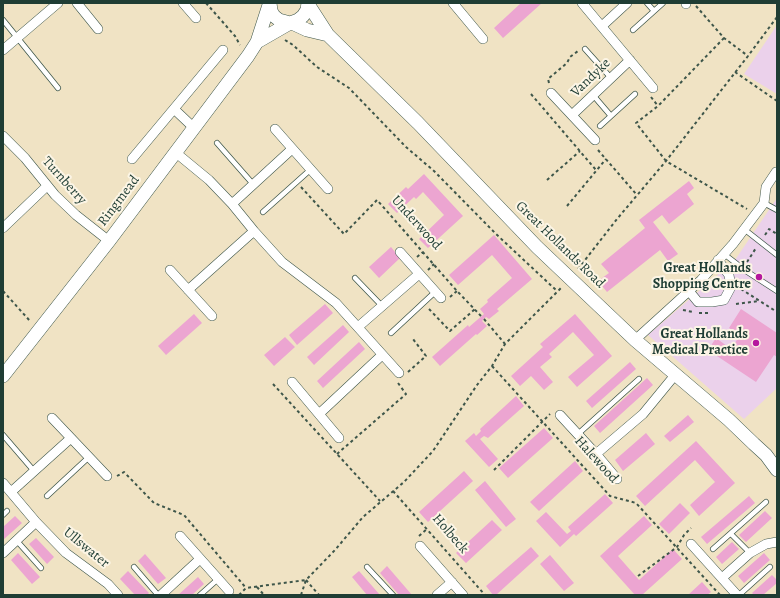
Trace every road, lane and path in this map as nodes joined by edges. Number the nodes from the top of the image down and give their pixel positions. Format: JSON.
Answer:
{"nodes":[{"id":1,"x":58,"y":3,"type":"edge"},
{"id":2,"x":77,"y":3,"type":"edge"},
{"id":3,"x":183,"y":3,"type":"edge"},
{"id":4,"x":206,"y":3,"type":"edge"},
{"id":5,"x":453,"y":3,"type":"edge"},
{"id":6,"x":582,"y":3,"type":"edge"},
{"id":7,"x":647,"y":3,"type":"edge"},
{"id":8,"x":663,"y":3,"type":"edge"},
{"id":9,"x":689,"y":3,"type":"edge"},
{"id":10,"x":697,"y":3,"type":"edge"},
{"id":11,"x":270,"y":4,"type":"edge"},
{"id":12,"x":308,"y":4,"type":"edge"},
{"id":13,"x":621,"y":5,"type":"edge"},
{"id":14,"x":698,"y":7,"type":"junction"},
{"id":15,"x":654,"y":11,"type":"junction"},
{"id":16,"x":777,"y":17,"type":"edge"},
{"id":17,"x":196,"y":18,"type":"dead end"},
{"id":18,"x":3,"y":20,"type":"edge"},
{"id":19,"x":291,"y":23,"type":"junction"},
{"id":20,"x":602,"y":26,"type":"junction"},
{"id":21,"x":98,"y":28,"type":"dead end"},
{"id":22,"x":633,"y":30,"type":"dead end"},
{"id":23,"x":328,"y":36,"type":"junction"},
{"id":24,"x":17,"y":37,"type":"junction"},
{"id":25,"x":724,"y":38,"type":"junction"},
{"id":26,"x":284,"y":39,"type":"dead end"},
{"id":27,"x":482,"y":39,"type":"dead end"},
{"id":28,"x":257,"y":42,"type":"junction"},
{"id":29,"x":240,"y":45,"type":"dead end"},
{"id":30,"x":585,"y":48,"type":"joint"},
{"id":31,"x":3,"y":50,"type":"edge"},
{"id":32,"x":223,"y":50,"type":"dead end"},
{"id":33,"x":748,"y":56,"type":"junction"},
{"id":34,"x":630,"y":60,"type":"junction"},
{"id":35,"x":735,"y":72,"type":"junction"},
{"id":36,"x":611,"y":78,"type":"junction"},
{"id":37,"x":58,"y":88,"type":"dead end"},
{"id":38,"x":653,"y":88,"type":"dead end"},
{"id":39,"x":551,"y":93,"type":"joint"},
{"id":40,"x":531,"y":94,"type":"dead end"},
{"id":41,"x":635,"y":94,"type":"dead end"},
{"id":42,"x":593,"y":95,"type":"junction"},
{"id":43,"x":777,"y":101,"type":"edge"},
{"id":44,"x":174,"y":109,"type":"junction"},
{"id":45,"x":572,"y":115,"type":"junction"},
{"id":46,"x":611,"y":116,"type":"junction"},
{"id":47,"x":600,"y":126,"type":"dead end"},
{"id":48,"x":193,"y":127,"type":"junction"},
{"id":49,"x":275,"y":129,"type":"dead end"},
{"id":50,"x":3,"y":136,"type":"edge"},
{"id":51,"x":594,"y":140,"type":"joint"},
{"id":52,"x":217,"y":143,"type":"dead end"},
{"id":53,"x":292,"y":149,"type":"junction"},
{"id":54,"x":580,"y":151,"type":"junction"},
{"id":55,"x":175,"y":152,"type":"junction"},
{"id":56,"x":132,"y":159,"type":"dead end"},
{"id":57,"x":606,"y":159,"type":"junction"},
{"id":58,"x":666,"y":161,"type":"junction"},
{"id":59,"x":310,"y":170,"type":"junction"},
{"id":60,"x":596,"y":170,"type":"junction"},
{"id":61,"x":776,"y":172,"type":"edge"},
{"id":62,"x":547,"y":180,"type":"dead end"},
{"id":63,"x":297,"y":182,"type":"junction"},
{"id":64,"x":253,"y":184,"type":"junction"},
{"id":65,"x":47,"y":186,"type":"junction"},
{"id":66,"x":328,"y":189,"type":"dead end"},
{"id":67,"x":637,"y":195,"type":"junction"},
{"id":68,"x":764,"y":203,"type":"junction"},
{"id":69,"x":232,"y":204,"type":"junction"},
{"id":70,"x":567,"y":206,"type":"dead end"},
{"id":71,"x":748,"y":210,"type":"dead end"},
{"id":72,"x":777,"y":210,"type":"edge"},
{"id":73,"x":263,"y":212,"type":"dead end"},
{"id":74,"x":3,"y":228,"type":"edge"},
{"id":75,"x":744,"y":229,"type":"junction"},
{"id":76,"x":254,"y":231,"type":"junction"},
{"id":77,"x":777,"y":234,"type":"edge"},
{"id":78,"x":109,"y":240,"type":"junction"},
{"id":79,"x":762,"y":244,"type":"junction"},
{"id":80,"x":400,"y":252,"type":"dead end"},
{"id":81,"x":777,"y":255,"type":"edge"},
{"id":82,"x":721,"y":257,"type":"junction"},
{"id":83,"x":170,"y":270,"type":"dead end"},
{"id":84,"x":744,"y":270,"type":"junction"},
{"id":85,"x":576,"y":272,"type":"dead end"},
{"id":86,"x":419,"y":274,"type":"junction"},
{"id":87,"x":354,"y":278,"type":"dead end"},
{"id":88,"x":563,"y":286,"type":"dead end"},
{"id":89,"x":739,"y":288,"type":"dead end"},
{"id":90,"x":188,"y":290,"type":"junction"},
{"id":91,"x":3,"y":291,"type":"edge"},
{"id":92,"x":557,"y":291,"type":"junction"},
{"id":93,"x":689,"y":291,"type":"junction"},
{"id":94,"x":777,"y":291,"type":"edge"},
{"id":95,"x":438,"y":295,"type":"joint"},
{"id":96,"x":760,"y":301,"type":"junction"},
{"id":97,"x":424,"y":303,"type":"junction"},
{"id":98,"x":736,"y":304,"type":"dead end"},
{"id":99,"x":382,"y":306,"type":"junction"},
{"id":100,"x":475,"y":309,"type":"junction"},
{"id":101,"x":777,"y":312,"type":"edge"},
{"id":102,"x":212,"y":316,"type":"dead end"},
{"id":103,"x":481,"y":316,"type":"dead end"},
{"id":104,"x":484,"y":319,"type":"dead end"},
{"id":105,"x":31,"y":323,"type":"dead end"},
{"id":106,"x":358,"y":327,"type":"junction"},
{"id":107,"x":391,"y":333,"type":"dead end"},
{"id":108,"x":413,"y":339,"type":"dead end"},
{"id":109,"x":635,"y":340,"type":"junction"},
{"id":110,"x":505,"y":344,"type":"junction"},
{"id":111,"x":382,"y":355,"type":"junction"},
{"id":112,"x":492,"y":366,"type":"junction"},
{"id":113,"x":403,"y":374,"type":"junction"},
{"id":114,"x":675,"y":375,"type":"junction"},
{"id":115,"x":3,"y":376,"type":"edge"},
{"id":116,"x":639,"y":379,"type":"dead end"},
{"id":117,"x":292,"y":382,"type":"dead end"},
{"id":118,"x":273,"y":384,"type":"dead end"},
{"id":119,"x":318,"y":414,"type":"junction"},
{"id":120,"x":560,"y":415,"type":"joint"},
{"id":121,"x":52,"y":418,"type":"dead end"},
{"id":122,"x":543,"y":422,"type":"junction"},
{"id":123,"x":578,"y":434,"type":"junction"},
{"id":124,"x":3,"y":435,"type":"edge"},
{"id":125,"x":71,"y":438,"type":"junction"},
{"id":126,"x":339,"y":438,"type":"dead end"},
{"id":127,"x":337,"y":454,"type":"junction"},
{"id":128,"x":596,"y":454,"type":"junction"},
{"id":129,"x":89,"y":457,"type":"junction"},
{"id":130,"x":494,"y":470,"type":"dead end"},
{"id":131,"x":777,"y":470,"type":"edge"},
{"id":132,"x":34,"y":471,"type":"junction"},
{"id":133,"x":107,"y":476,"type":"joint"},
{"id":134,"x":617,"y":479,"type":"dead end"},
{"id":135,"x":3,"y":483,"type":"edge"},
{"id":136,"x":393,"y":491,"type":"junction"},
{"id":137,"x":11,"y":492,"type":"junction"},
{"id":138,"x":47,"y":496,"type":"dead end"},
{"id":139,"x":381,"y":502,"type":"junction"},
{"id":140,"x":766,"y":502,"type":"dead end"},
{"id":141,"x":36,"y":522,"type":"junction"},
{"id":142,"x":691,"y":528,"type":"dead end"},
{"id":143,"x":731,"y":534,"type":"junction"},
{"id":144,"x":180,"y":536,"type":"dead end"},
{"id":145,"x":17,"y":541,"type":"junction"},
{"id":146,"x":777,"y":542,"type":"edge"},
{"id":147,"x":691,"y":544,"type":"dead end"},
{"id":148,"x":420,"y":546,"type":"dead end"},
{"id":149,"x":677,"y":548,"type":"junction"},
{"id":150,"x":714,"y":549,"type":"dead end"},
{"id":151,"x":3,"y":553,"type":"edge"},
{"id":152,"x":750,"y":553,"type":"junction"},
{"id":153,"x":200,"y":559,"type":"junction"},
{"id":154,"x":367,"y":566,"type":"dead end"},
{"id":155,"x":134,"y":567,"type":"dead end"},
{"id":156,"x":770,"y":567,"type":"dead end"},
{"id":157,"x":41,"y":568,"type":"dead end"},
{"id":158,"x":638,"y":576,"type":"dead end"},
{"id":159,"x":722,"y":578,"type":"junction"},
{"id":160,"x":218,"y":580,"type":"junction"},
{"id":161,"x":306,"y":580,"type":"junction"},
{"id":162,"x":452,"y":582,"type":"junction"},
{"id":163,"x":257,"y":587,"type":"junction"},
{"id":164,"x":246,"y":588,"type":"junction"},
{"id":165,"x":229,"y":591,"type":"dead end"},
{"id":166,"x":118,"y":595,"type":"edge"},
{"id":167,"x":158,"y":595,"type":"edge"},
{"id":168,"x":161,"y":595,"type":"edge"},
{"id":169,"x":200,"y":595,"type":"edge"},
{"id":170,"x":239,"y":595,"type":"edge"},
{"id":171,"x":264,"y":595,"type":"edge"},
{"id":172,"x":301,"y":595,"type":"edge"},
{"id":173,"x":319,"y":595,"type":"edge"},
{"id":174,"x":393,"y":595,"type":"edge"},
{"id":175,"x":437,"y":595,"type":"edge"},
{"id":176,"x":464,"y":595,"type":"edge"},
{"id":177,"x":485,"y":595,"type":"edge"},
{"id":178,"x":720,"y":595,"type":"edge"},
{"id":179,"x":738,"y":595,"type":"edge"}],
"edges":[{"from":1,"to":24,"type":"street"},
{"from":2,"to":21,"type":"street"},
{"from":3,"to":17,"type":"street"},
{"from":4,"to":29,"type":"path"},
{"from":5,"to":27,"type":"street"},
{"from":6,"to":20,"type":"street","name":"Vandyke"},
{"from":7,"to":15,"type":"lane"},
{"from":8,"to":15,"type":"lane"},
{"from":9,"to":14,"type":"path"},
{"from":10,"to":14,"type":"path"},
{"from":11,"to":19,"type":"street","name":"Great Hollands Road"},
{"from":11,"to":28,"type":"street","name":"Ringmead"},
{"from":12,"to":19,"type":"street","name":"Ringmead"},
{"from":12,"to":23,"type":"street","name":"Great Hollands Road"},
{"from":13,"to":20,"type":"street"},
{"from":14,"to":25,"type":"path"},
{"from":15,"to":22,"type":"lane"},
{"from":16,"to":33,"type":"path"},
{"from":18,"to":24,"type":"lane"},
{"from":19,"to":23,"type":"street","name":"Great Hollands Road"},
{"from":19,"to":28,"type":"street","name":"Ringmead"},
{"from":20,"to":34,"type":"street","name":"Vandyke"},
{"from":23,"to":109,"type":"street","name":"Great Hollands Road"},
{"from":24,"to":31,"type":"street"},
{"from":24,"to":37,"type":"lane"},
{"from":25,"to":33,"type":"path"},
{"from":25,"to":58,"type":"path"},
{"from":26,"to":92,"type":"path"},
{"from":28,"to":48,"type":"street","name":"Ringmead"},
{"from":30,"to":36,"type":"lane"},
{"from":30,"to":39,"type":"path"},
{"from":32,"to":44,"type":"street"},
{"from":33,"to":35,"type":"path"},
{"from":34,"to":36,"type":"street","name":"Vandyke"},
{"from":34,"to":38,"type":"street","name":"Vandyke"},
{"from":35,"to":43,"type":"path"},
{"from":35,"to":58,"type":"path"},
{"from":36,"to":42,"type":"street","name":"Vandyke"},
{"from":39,"to":45,"type":"street","name":"Vandyke"},
{"from":40,"to":54,"type":"path"},
{"from":41,"to":46,"type":"lane"},
{"from":42,"to":45,"type":"street","name":"Vandyke"},
{"from":42,"to":46,"type":"lane"},
{"from":44,"to":48,"type":"street"},
{"from":44,"to":56,"type":"street"},
{"from":45,"to":51,"type":"street","name":"Vandyke"},
{"from":46,"to":47,"type":"lane"},
{"from":48,"to":55,"type":"street","name":"Ringmead"},
{"from":49,"to":53,"type":"street"},
{"from":50,"to":65,"type":"street","name":"Turnberry"},
{"from":51,"to":57,"type":"path"},
{"from":52,"to":64,"type":"lane"},
{"from":53,"to":59,"type":"street"},
{"from":53,"to":64,"type":"street"},
{"from":54,"to":60,"type":"path"},
{"from":54,"to":62,"type":"path"},
{"from":55,"to":69,"type":"street"},
{"from":55,"to":78,"type":"street","name":"Ringmead"},
{"from":57,"to":60,"type":"path"},
{"from":57,"to":67,"type":"path"},
{"from":58,"to":67,"type":"path"},
{"from":58,"to":71,"type":"path"},
{"from":59,"to":63,"type":"lane"},
{"from":59,"to":66,"type":"street"},
{"from":60,"to":70,"type":"path"},
{"from":61,"to":68,"type":"street"},
{"from":63,"to":73,"type":"lane"},
{"from":63,"to":100,"type":"path","name":"Underwood"},
{"from":64,"to":69,"type":"street"},
{"from":65,"to":74,"type":"street"},
{"from":65,"to":78,"type":"street","name":"Turnberry"},
{"from":67,"to":85,"type":"path"},
{"from":68,"to":72,"type":"lane"},
{"from":68,"to":75,"type":"street"},
{"from":69,"to":76,"type":"street"},
{"from":75,"to":79,"type":"lane"},
{"from":75,"to":82,"type":"street"},
{"from":76,"to":90,"type":"street"},
{"from":76,"to":106,"type":"street"},
{"from":77,"to":79,"type":"path"},
{"from":78,"to":115,"type":"street","name":"Ringmead"},
{"from":79,"to":81,"type":"lane"},
{"from":79,"to":84,"type":"path"},
{"from":80,"to":86,"type":"street"},
{"from":82,"to":84,"type":"lane"},
{"from":82,"to":93,"type":"street"},
{"from":82,"to":93,"type":"street"},
{"from":83,"to":90,"type":"street"},
{"from":84,"to":94,"type":"lane"},
{"from":86,"to":95,"type":"street"},
{"from":86,"to":99,"type":"street"},
{"from":87,"to":99,"type":"lane"},
{"from":88,"to":92,"type":"path"},
{"from":89,"to":96,"type":"path"},
{"from":90,"to":102,"type":"street"},
{"from":91,"to":105,"type":"path"},
{"from":92,"to":110,"type":"path"},
{"from":93,"to":109,"type":"street"},
{"from":95,"to":97,"type":"lane"},
{"from":96,"to":98,"type":"path"},
{"from":96,"to":101,"type":"path"},
{"from":97,"to":100,"type":"path"},
{"from":97,"to":107,"type":"lane"},
{"from":99,"to":106,"type":"street"},
{"from":100,"to":103,"type":"path","name":"Underwood"},
{"from":104,"to":110,"type":"path"},
{"from":106,"to":111,"type":"street"},
{"from":108,"to":113,"type":"path"},
{"from":109,"to":114,"type":"street","name":"Great Hollands Road"},
{"from":110,"to":112,"type":"path"},
{"from":111,"to":113,"type":"street"},
{"from":111,"to":119,"type":"street"},
{"from":112,"to":122,"type":"path","name":"Halewood"},
{"from":112,"to":136,"type":"path"},
{"from":113,"to":127,"type":"path"},
{"from":114,"to":128,"type":"street","name":"Halewood"},
{"from":114,"to":131,"type":"street","name":"Great Hollands Road"},
{"from":116,"to":123,"type":"lane"},
{"from":117,"to":119,"type":"street"},
{"from":118,"to":127,"type":"path"},
{"from":119,"to":126,"type":"street"},
{"from":120,"to":122,"type":"path"},
{"from":120,"to":123,"type":"street","name":"Halewood"},
{"from":121,"to":125,"type":"street"},
{"from":122,"to":130,"type":"path"},
{"from":122,"to":149,"type":"path","name":"Halewood"},
{"from":123,"to":128,"type":"street","name":"Halewood"},
{"from":124,"to":132,"type":"lane"},
{"from":125,"to":129,"type":"street"},
{"from":125,"to":132,"type":"street"},
{"from":127,"to":139,"type":"path"},
{"from":128,"to":134,"type":"street","name":"Halewood"},
{"from":129,"to":133,"type":"street"},
{"from":129,"to":138,"type":"lane"},
{"from":132,"to":137,"type":"street"},
{"from":133,"to":164,"type":"path"},
{"from":135,"to":137,"type":"street","name":"Ullswater"},
{"from":136,"to":139,"type":"path"},
{"from":136,"to":177,"type":"path","name":"Holbeck"},
{"from":137,"to":141,"type":"street","name":"Ullswater"},
{"from":139,"to":161,"type":"path"},
{"from":140,"to":143,"type":"lane"},
{"from":141,"to":145,"type":"street"},
{"from":141,"to":166,"type":"street","name":"Ullswater"},
{"from":142,"to":149,"type":"path"},
{"from":143,"to":150,"type":"lane"},
{"from":143,"to":152,"type":"lane"},
{"from":144,"to":153,"type":"street"},
{"from":145,"to":151,"type":"street"},
{"from":145,"to":157,"type":"lane"},
{"from":146,"to":152,"type":"street"},
{"from":147,"to":159,"type":"street"},
{"from":148,"to":162,"type":"street"},
{"from":149,"to":158,"type":"path"},
{"from":149,"to":178,"type":"path"},
{"from":152,"to":159,"type":"street"},
{"from":153,"to":160,"type":"street"},
{"from":153,"to":168,"type":"street"},
{"from":154,"to":174,"type":"lane"},
{"from":155,"to":167,"type":"lane"},
{"from":156,"to":179,"type":"lane"},
{"from":159,"to":179,"type":"street"},
{"from":160,"to":165,"type":"street"},
{"from":160,"to":169,"type":"lane"},
{"from":161,"to":163,"type":"path"},
{"from":161,"to":172,"type":"path"},
{"from":161,"to":173,"type":"path"},
{"from":162,"to":175,"type":"street"},
{"from":162,"to":176,"type":"street"},
{"from":163,"to":164,"type":"path"},
{"from":163,"to":171,"type":"path"},
{"from":164,"to":170,"type":"path"}]}
